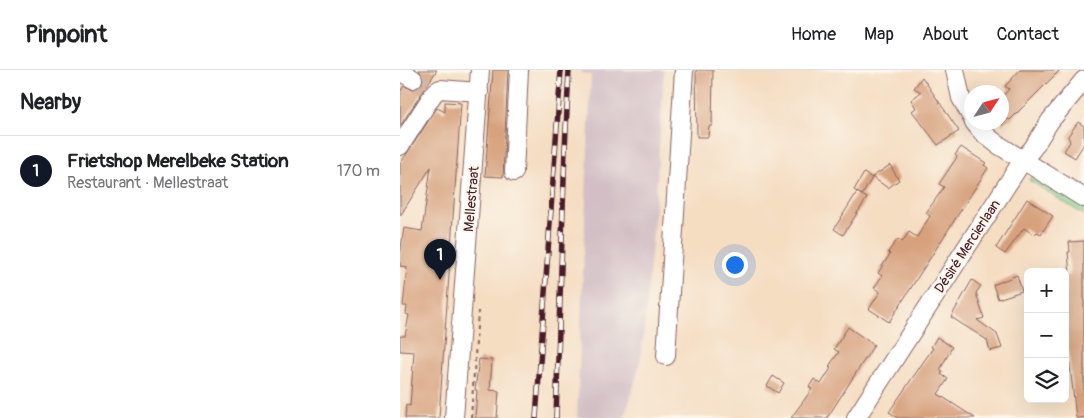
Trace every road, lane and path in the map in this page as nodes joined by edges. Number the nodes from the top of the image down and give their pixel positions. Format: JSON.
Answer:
{"nodes":[{"id":1,"x":480,"y":70,"type":"edge"},
{"id":2,"x":519,"y":70,"type":"edge"},
{"id":3,"x":684,"y":70,"type":"edge"},
{"id":4,"x":955,"y":70,"type":"edge"},
{"id":5,"x":1084,"y":80,"type":"edge"},
{"id":6,"x":418,"y":83,"type":"edge"},
{"id":7,"x":479,"y":92,"type":"junction"},
{"id":8,"x":964,"y":103,"type":"edge"},
{"id":9,"x":980,"y":130,"type":"edge"},
{"id":10,"x":400,"y":146,"type":"edge"},
{"id":11,"x":1022,"y":160,"type":"junction"},
{"id":12,"x":514,"y":172,"type":"dead end"},
{"id":13,"x":1084,"y":198,"type":"edge"},
{"id":14,"x":666,"y":356,"type":"dead end"},
{"id":15,"x":454,"y":418,"type":"edge"},
{"id":16,"x":857,"y":418,"type":"edge"}],
"edges":[{"from":1,"to":7,"type":"street","name":"Mellestraat"},
{"from":2,"to":12,"type":"street"},
{"from":3,"to":14,"type":"street"},
{"from":4,"to":8,"type":"street"},
{"from":5,"to":11,"type":"street","name":"Désiré Mercierlaan"},
{"from":6,"to":7,"type":"street"},
{"from":6,"to":10,"type":"street"},
{"from":7,"to":15,"type":"street","name":"Mellestraat"},
{"from":9,"to":11,"type":"street"},
{"from":11,"to":13,"type":"street"},
{"from":11,"to":16,"type":"street","name":"Désiré Mercierlaan"}]}
